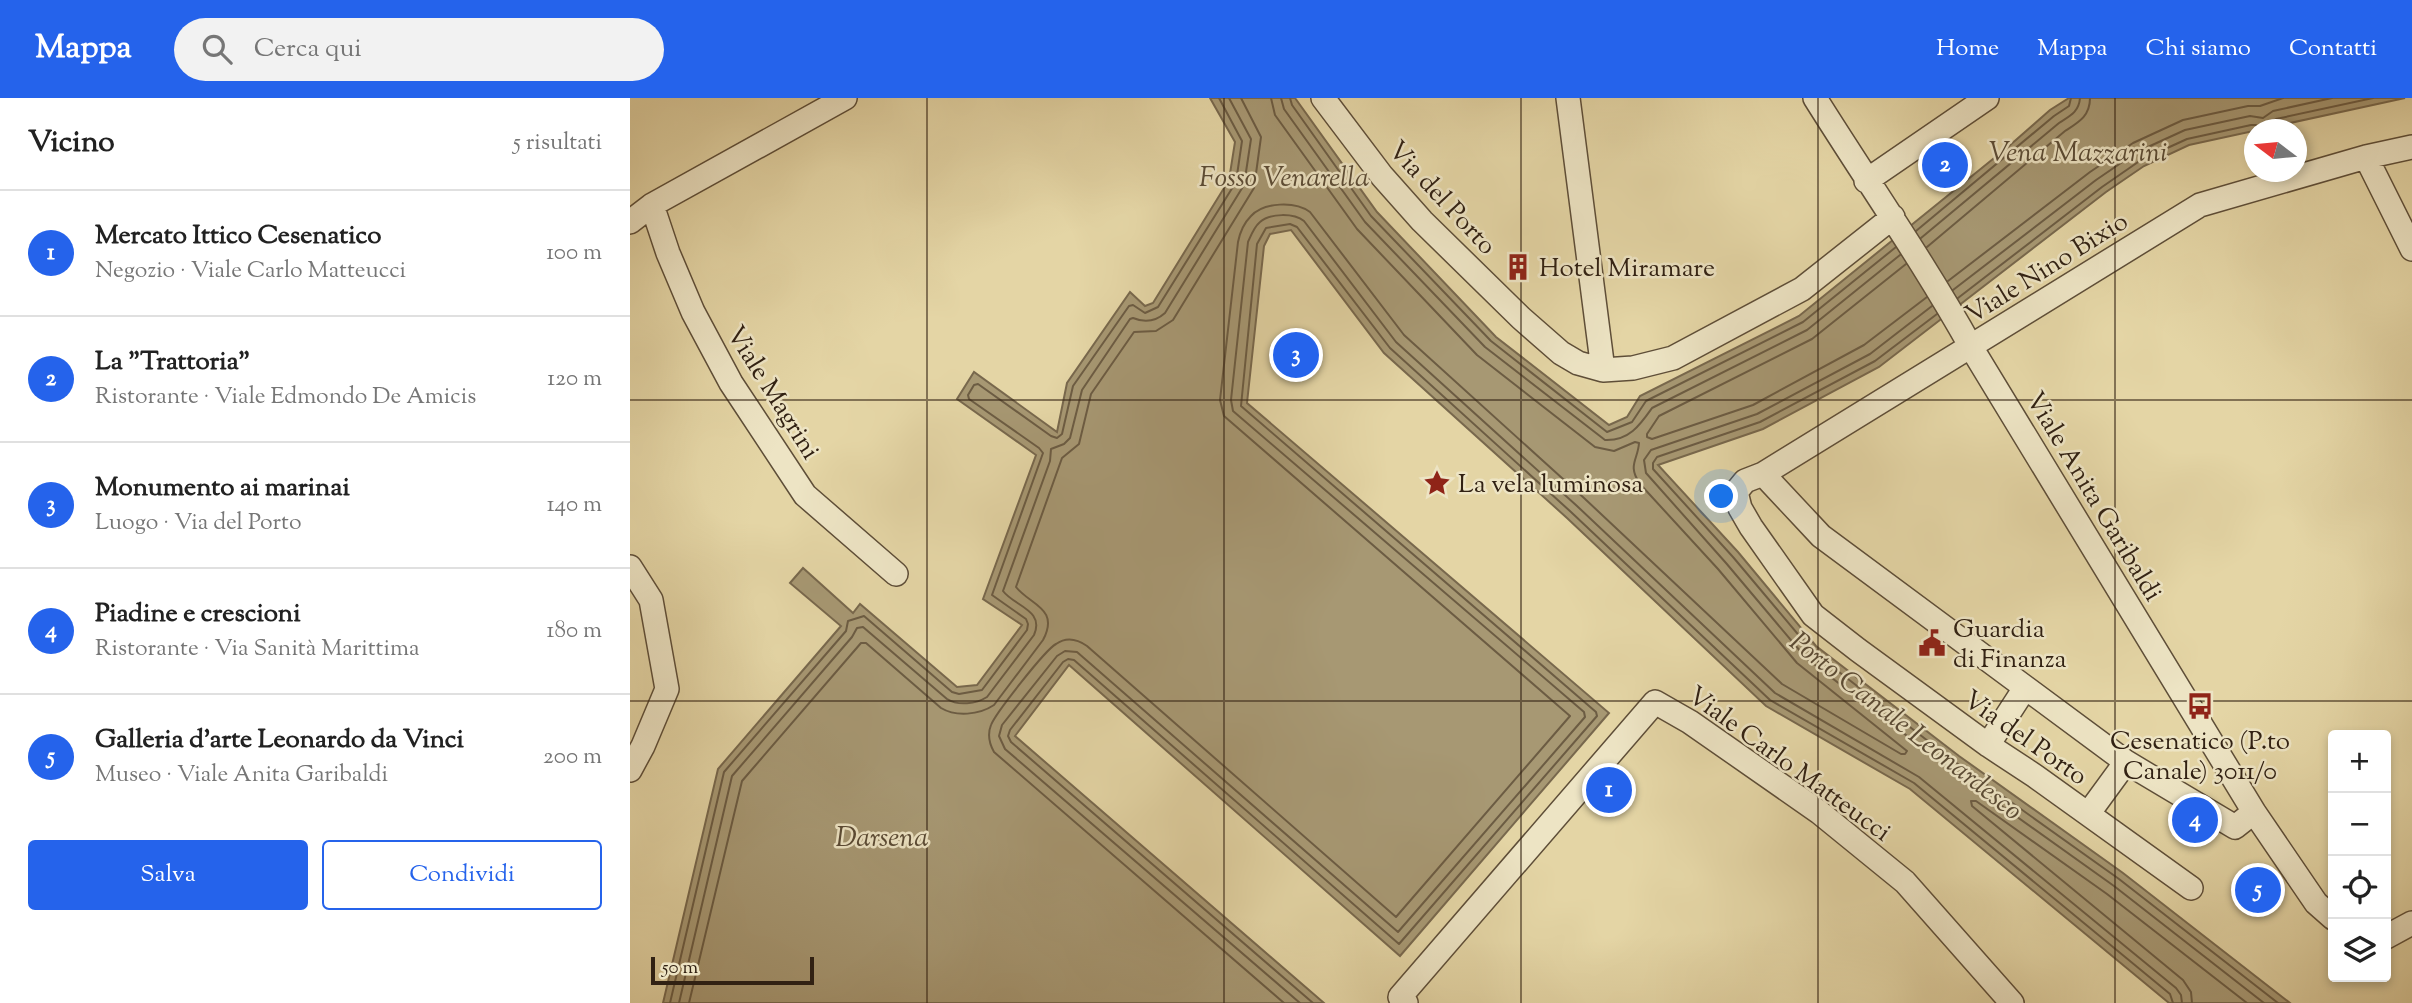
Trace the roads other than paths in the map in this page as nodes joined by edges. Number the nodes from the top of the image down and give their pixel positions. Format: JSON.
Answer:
{"nodes":[{"id":1,"x":845,"y":98,"type":"edge"},
{"id":2,"x":1323,"y":98,"type":"edge"},
{"id":3,"x":1568,"y":98,"type":"edge"},
{"id":4,"x":1815,"y":98,"type":"edge"},
{"id":5,"x":1987,"y":98,"type":"edge"},
{"id":6,"x":2412,"y":147,"type":"edge"},
{"id":7,"x":2366,"y":157,"type":"junction"},
{"id":8,"x":1866,"y":181,"type":"junction"},
{"id":9,"x":652,"y":205,"type":"junction"},
{"id":10,"x":1893,"y":217,"type":"junction"},
{"id":11,"x":630,"y":222,"type":"edge"},
{"id":12,"x":2412,"y":249,"type":"edge"},
{"id":13,"x":1971,"y":347,"type":"junction"},
{"id":14,"x":1603,"y":370,"type":"junction"},
{"id":15,"x":1763,"y":474,"type":"junction"},
{"id":16,"x":1736,"y":492,"type":"joint"},
{"id":17,"x":630,"y":567,"type":"edge"},
{"id":18,"x":896,"y":574,"type":"dead end"},
{"id":19,"x":2025,"y":688,"type":"junction"},
{"id":20,"x":1987,"y":745,"type":"junction"},
{"id":21,"x":2126,"y":762,"type":"junction"},
{"id":22,"x":630,"y":770,"type":"edge"},
{"id":23,"x":2254,"y":812,"type":"junction"},
{"id":24,"x":2088,"y":814,"type":"junction"},
{"id":25,"x":2192,"y":888,"type":"dead end"},
{"id":26,"x":2328,"y":914,"type":"edge"},
{"id":27,"x":2412,"y":922,"type":"edge"},
{"id":28,"x":2391,"y":934,"type":"edge"},
{"id":29,"x":1404,"y":1000,"type":"edge"},
{"id":30,"x":2012,"y":1003,"type":"edge"}],
"edges":[{"from":1,"to":9,"type":"street"},
{"from":2,"to":14,"type":"street","name":"Via del Porto"},
{"from":3,"to":14,"type":"street"},
{"from":4,"to":8,"type":"street","name":"Viale Anita Garibaldi"},
{"from":5,"to":8,"type":"street"},
{"from":6,"to":7,"type":"street","name":"Viale Nino Bixio"},
{"from":7,"to":12,"type":"street"},
{"from":7,"to":13,"type":"street","name":"Viale Nino Bixio"},
{"from":8,"to":10,"type":"street","name":"Viale Anita Garibaldi"},
{"from":9,"to":11,"type":"street"},
{"from":9,"to":18,"type":"street","name":"Viale Magrini"},
{"from":10,"to":13,"type":"street","name":"Viale Anita Garibaldi"},
{"from":10,"to":14,"type":"street","name":"Via del Porto"},
{"from":13,"to":15,"type":"street","name":"Viale Nino Bixio"},
{"from":13,"to":23,"type":"street","name":"Viale Anita Garibaldi"},
{"from":15,"to":16,"type":"street","name":"Viale Nino Bixio"},
{"from":15,"to":19,"type":"street"},
{"from":16,"to":20,"type":"street","name":"Via del Porto"},
{"from":17,"to":22,"type":"street"},
{"from":19,"to":20,"type":"street"},
{"from":19,"to":21,"type":"street"},
{"from":20,"to":24,"type":"street","name":"Via del Porto"},
{"from":21,"to":23,"type":"street"},
{"from":21,"to":24,"type":"street"},
{"from":23,"to":26,"type":"street","name":"Viale Anita Garibaldi"},
{"from":24,"to":25,"type":"street","name":"Via del Porto"},
{"from":27,"to":28,"type":"street"},
{"from":29,"to":30,"type":"street","name":"Viale Carlo Matteucci"}]}
